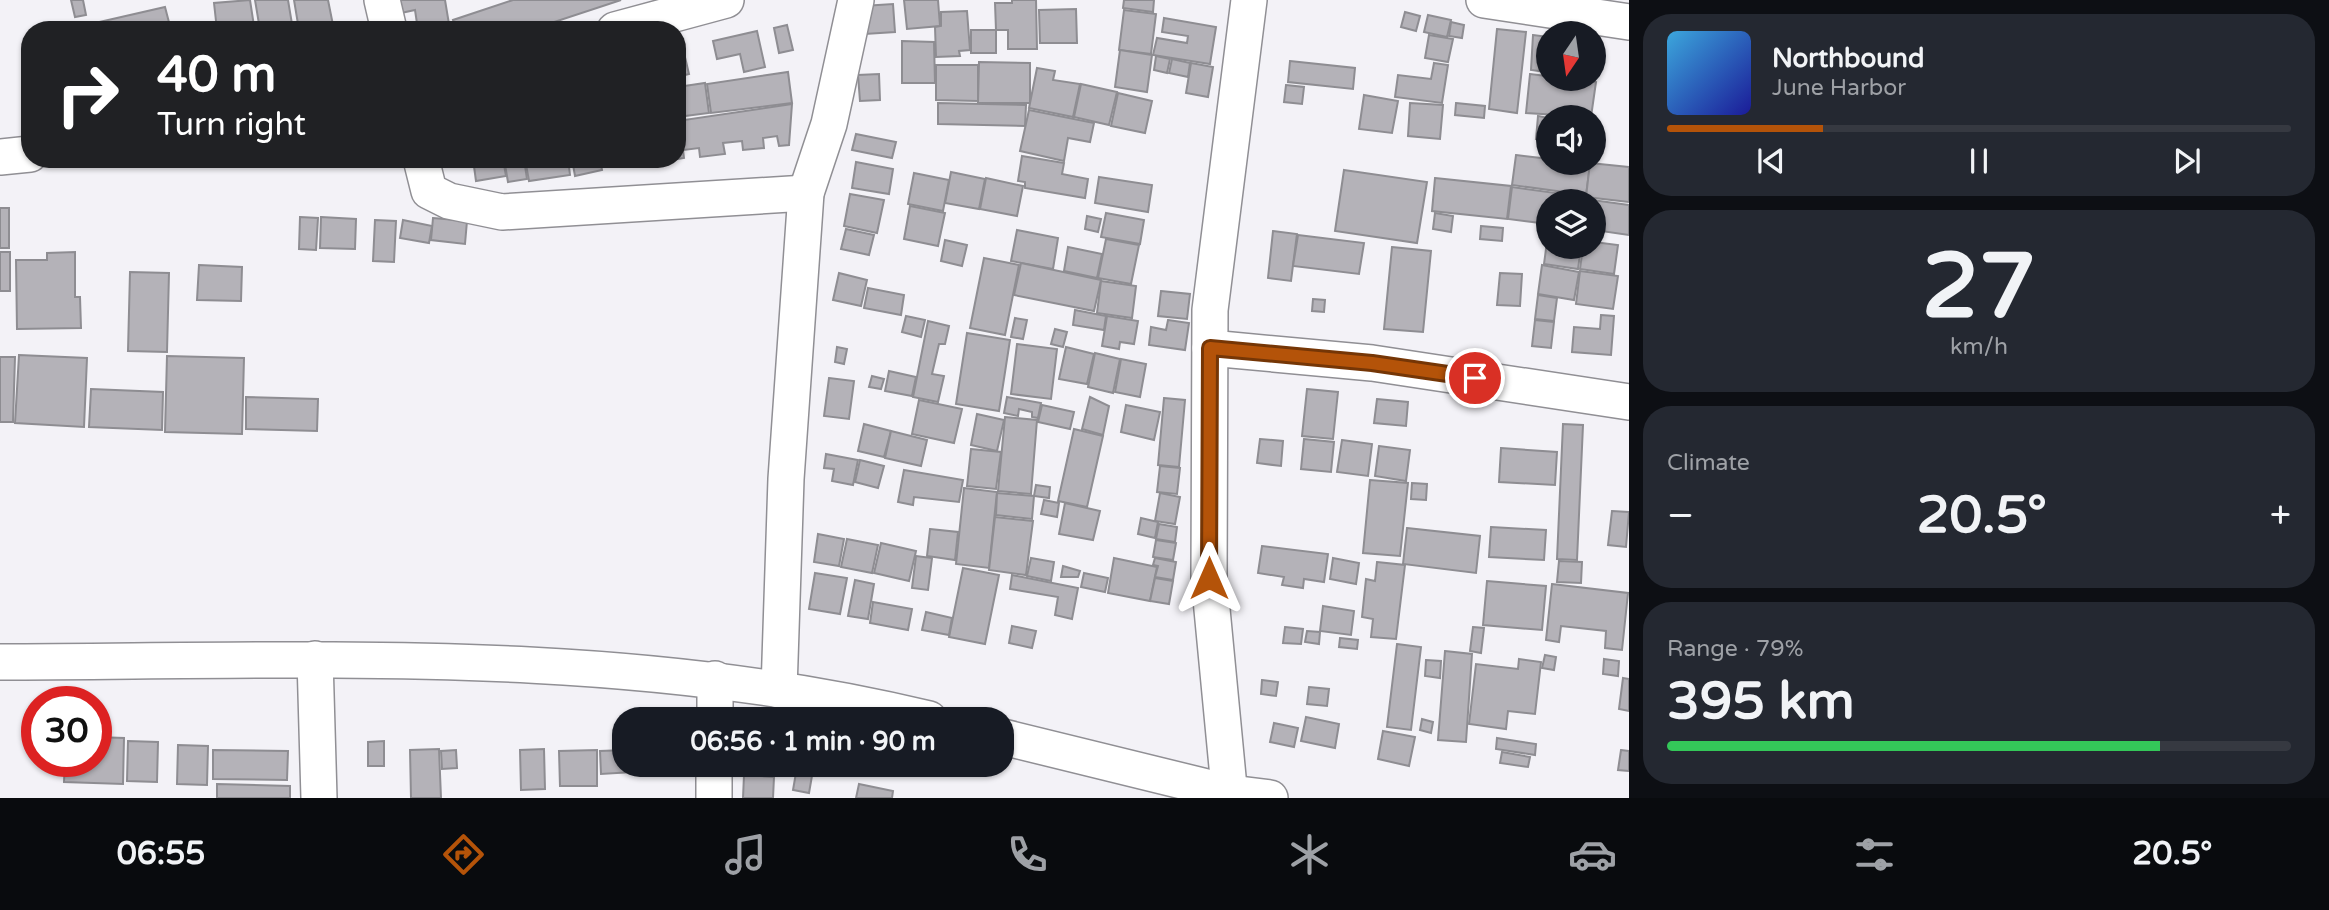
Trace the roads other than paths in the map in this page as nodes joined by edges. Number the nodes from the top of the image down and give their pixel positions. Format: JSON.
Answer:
{"nodes":[{"id":1,"x":382,"y":0,"type":"edge"},
{"id":2,"x":726,"y":0,"type":"edge"},
{"id":3,"x":856,"y":0,"type":"edge"},
{"id":4,"x":1249,"y":0,"type":"edge"},
{"id":5,"x":1485,"y":0,"type":"edge"},
{"id":6,"x":387,"y":21,"type":"edge"},
{"id":7,"x":648,"y":21,"type":"edge"},
{"id":8,"x":1629,"y":22,"type":"edge"},
{"id":9,"x":21,"y":155,"type":"edge"},
{"id":10,"x":0,"y":157,"type":"edge"},
{"id":11,"x":423,"y":168,"type":"edge"},
{"id":12,"x":806,"y":193,"type":"junction"},
{"id":13,"x":1210,"y":348,"type":"junction"},
{"id":14,"x":1629,"y":402,"type":"edge"},
{"id":15,"x":315,"y":659,"type":"junction"},
{"id":16,"x":0,"y":662,"type":"edge"},
{"id":17,"x":715,"y":679,"type":"junction"},
{"id":18,"x":779,"y":690,"type":"junction"},
{"id":19,"x":715,"y":707,"type":"edge"},
{"id":20,"x":867,"y":707,"type":"edge"},
{"id":21,"x":1014,"y":740,"type":"edge"},
{"id":22,"x":714,"y":777,"type":"edge"},
{"id":23,"x":1231,"y":796,"type":"edge"},
{"id":24,"x":319,"y":798,"type":"edge"},
{"id":25,"x":714,"y":798,"type":"edge"},
{"id":26,"x":1270,"y":798,"type":"edge"}],
"edges":[{"from":1,"to":6,"type":"street"},
{"from":2,"to":7,"type":"street"},
{"from":3,"to":12,"type":"street"},
{"from":4,"to":13,"type":"street"},
{"from":5,"to":8,"type":"street"},
{"from":9,"to":10,"type":"street"},
{"from":11,"to":12,"type":"street"},
{"from":12,"to":18,"type":"street"},
{"from":13,"to":14,"type":"street"},
{"from":13,"to":23,"type":"street"},
{"from":15,"to":16,"type":"street"},
{"from":15,"to":17,"type":"street"},
{"from":15,"to":24,"type":"street"},
{"from":17,"to":18,"type":"street"},
{"from":17,"to":19,"type":"street"},
{"from":18,"to":20,"type":"street"},
{"from":21,"to":23,"type":"street"},
{"from":22,"to":25,"type":"street"},
{"from":23,"to":26,"type":"street"}]}
